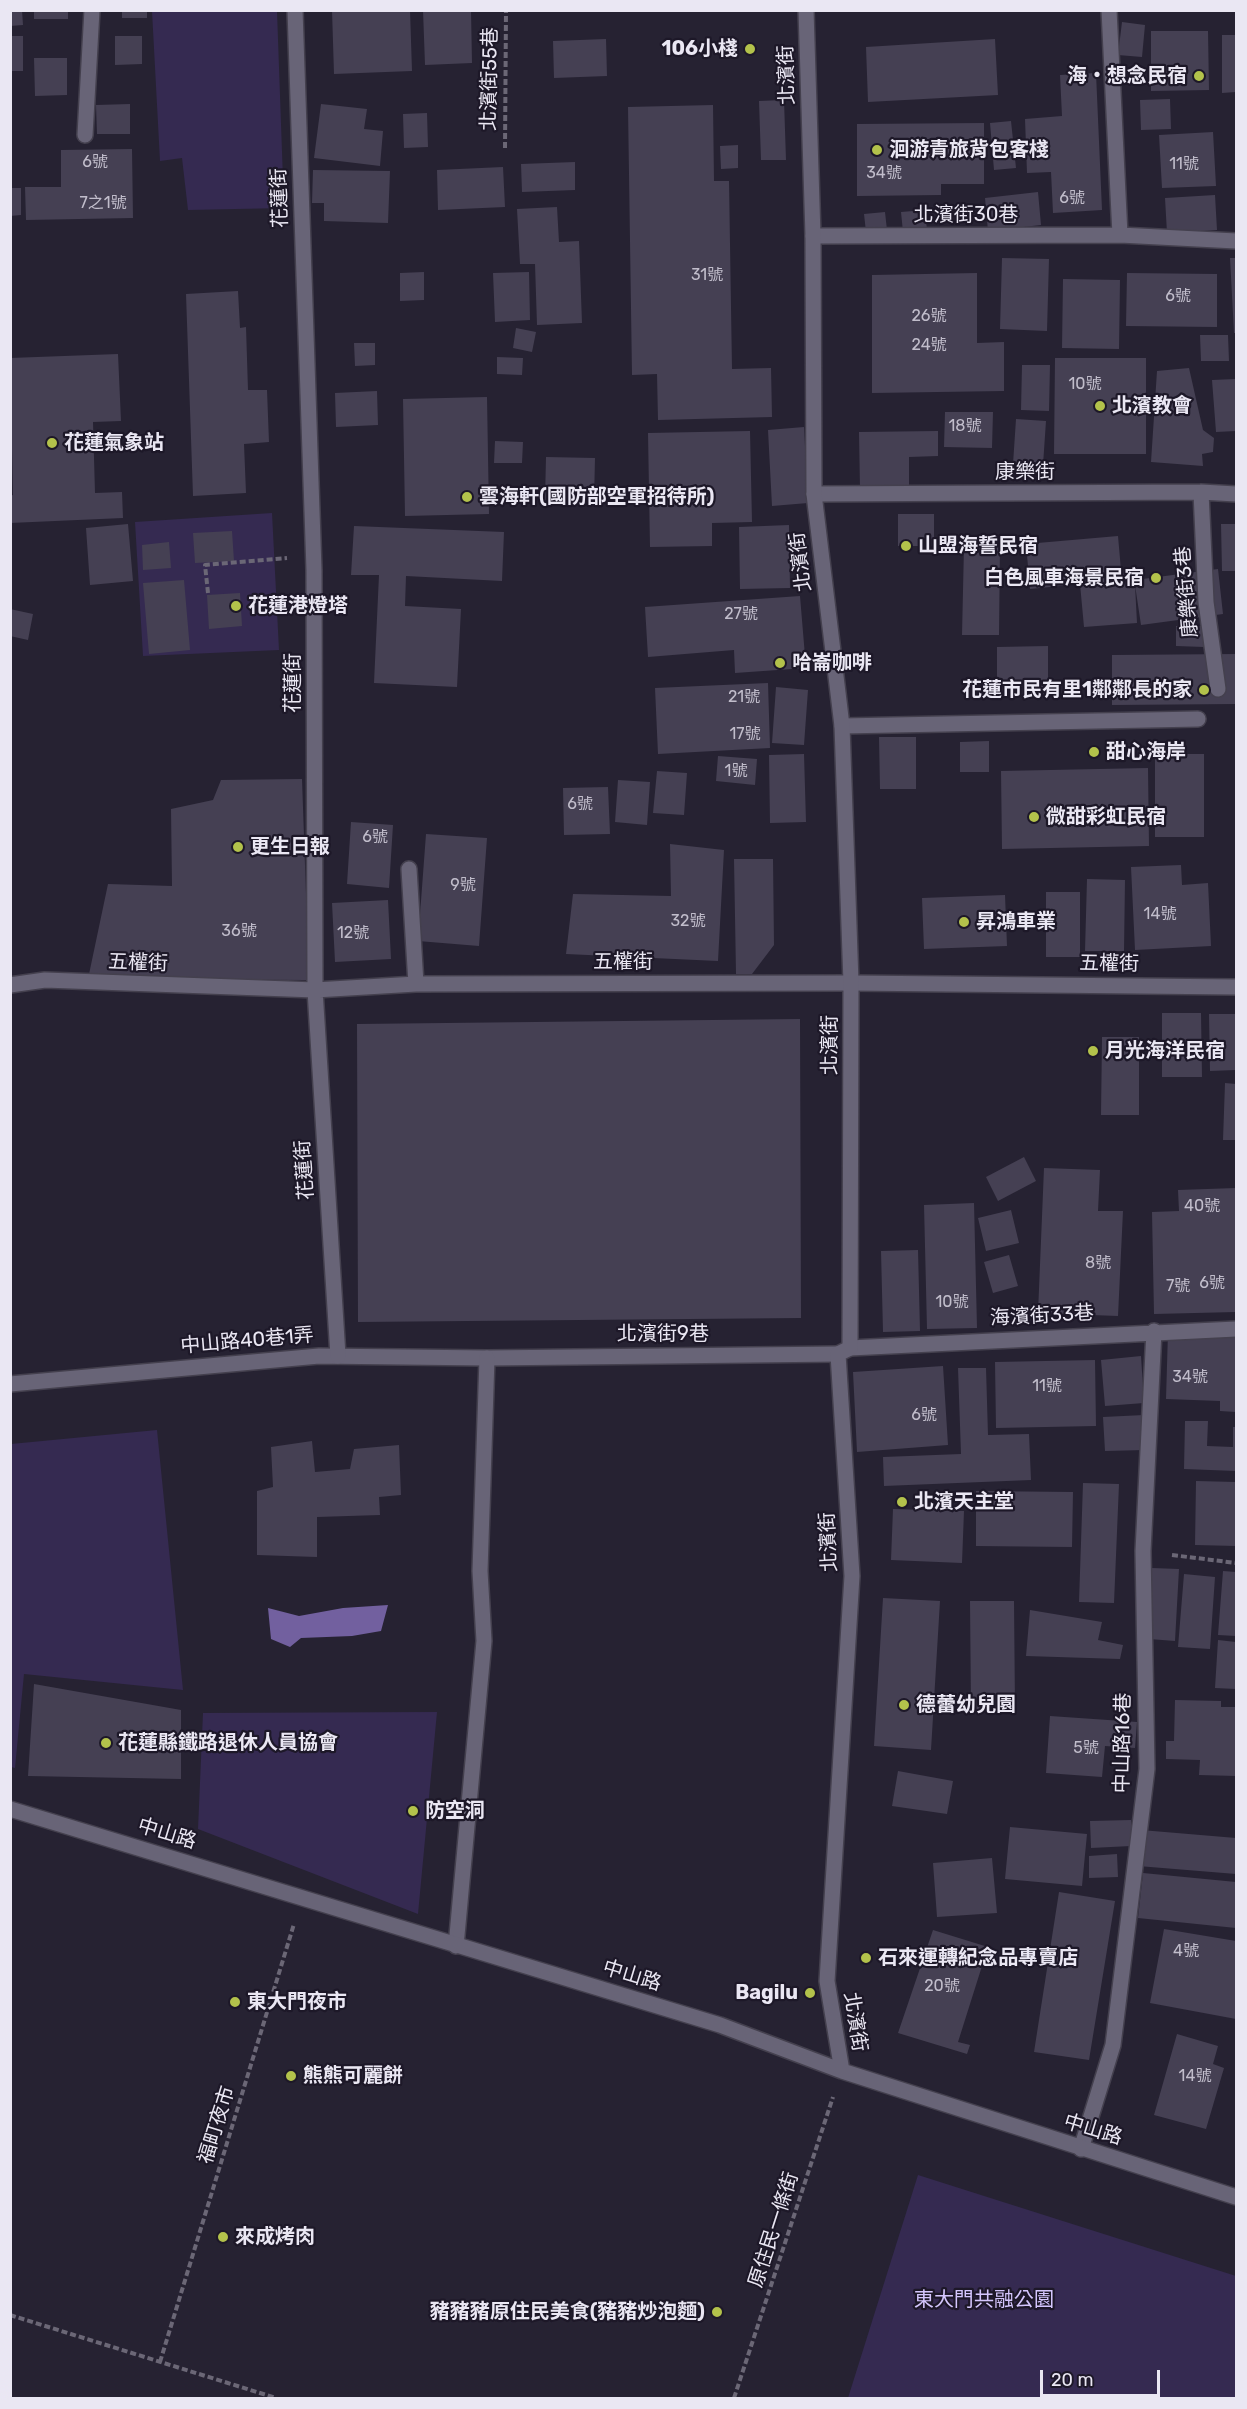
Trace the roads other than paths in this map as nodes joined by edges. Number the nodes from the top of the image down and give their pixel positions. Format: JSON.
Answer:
{"nodes":[{"id":1,"x":92,"y":10,"type":"edge"},
{"id":2,"x":295,"y":10,"type":"edge"},
{"id":3,"x":806,"y":10,"type":"edge"},
{"id":4,"x":1109,"y":10,"type":"edge"},
{"id":5,"x":86,"y":135,"type":"dead end"},
{"id":6,"x":1120,"y":235,"type":"junction"},
{"id":7,"x":813,"y":236,"type":"junction"},
{"id":8,"x":1236,"y":241,"type":"edge"},
{"id":9,"x":1201,"y":492,"type":"junction"},
{"id":10,"x":814,"y":494,"type":"junction"},
{"id":11,"x":1236,"y":494,"type":"edge"},
{"id":12,"x":1218,"y":689,"type":"dead end"},
{"id":13,"x":1198,"y":719,"type":"dead end"},
{"id":14,"x":842,"y":726,"type":"junction"},
{"id":15,"x":410,"y":869,"type":"dead end"},
{"id":16,"x":851,"y":983,"type":"junction"},
{"id":17,"x":416,"y":984,"type":"junction"},
{"id":18,"x":10,"y":985,"type":"edge"},
{"id":19,"x":1236,"y":987,"type":"edge"},
{"id":20,"x":315,"y":990,"type":"junction"},
{"id":21,"x":1236,"y":1329,"type":"edge"},
{"id":22,"x":1154,"y":1331,"type":"junction"},
{"id":23,"x":844,"y":1351,"type":"junction"},
{"id":24,"x":338,"y":1356,"type":"junction"},
{"id":25,"x":487,"y":1358,"type":"junction"},
{"id":26,"x":10,"y":1384,"type":"edge"},
{"id":27,"x":10,"y":1809,"type":"edge"},
{"id":28,"x":456,"y":1946,"type":"junction"},
{"id":29,"x":842,"y":2071,"type":"junction"},
{"id":30,"x":1081,"y":2149,"type":"junction"},
{"id":31,"x":1236,"y":2197,"type":"edge"}],
"edges":[{"from":1,"to":5,"type":"street"},
{"from":2,"to":20,"type":"street","name":"花蓮街"},
{"from":3,"to":7,"type":"street","name":"北濱街"},
{"from":4,"to":6,"type":"street"},
{"from":6,"to":7,"type":"street","name":"北濱街30巷"},
{"from":6,"to":8,"type":"street","name":"北濱街30巷"},
{"from":7,"to":10,"type":"street","name":"北濱街"},
{"from":9,"to":10,"type":"street","name":"康樂街"},
{"from":9,"to":11,"type":"street","name":"康樂街"},
{"from":9,"to":12,"type":"street","name":"康樂街3巷"},
{"from":10,"to":14,"type":"street","name":"北濱街"},
{"from":13,"to":14,"type":"street"},
{"from":14,"to":16,"type":"street","name":"北濱街"},
{"from":15,"to":17,"type":"street"},
{"from":16,"to":17,"type":"street","name":"五權街"},
{"from":16,"to":19,"type":"street","name":"五權街"},
{"from":16,"to":23,"type":"street","name":"北濱街"},
{"from":17,"to":20,"type":"street","name":"五權街"},
{"from":18,"to":20,"type":"street","name":"五權街"},
{"from":20,"to":24,"type":"street","name":"花蓮街"},
{"from":21,"to":22,"type":"street","name":"海濱街33巷"},
{"from":22,"to":23,"type":"street","name":"海濱街33巷"},
{"from":22,"to":30,"type":"street","name":"中山路16巷"},
{"from":23,"to":25,"type":"street","name":"北濱街9巷"},
{"from":23,"to":29,"type":"street","name":"北濱街"},
{"from":24,"to":25,"type":"street","name":"中山路40巷1弄"},
{"from":24,"to":26,"type":"street","name":"中山路40巷1弄"},
{"from":25,"to":28,"type":"street"},
{"from":27,"to":28,"type":"street","name":"中山路"},
{"from":28,"to":29,"type":"street","name":"中山路"},
{"from":29,"to":30,"type":"street","name":"中山路"},
{"from":30,"to":31,"type":"street","name":"中山路"}]}
